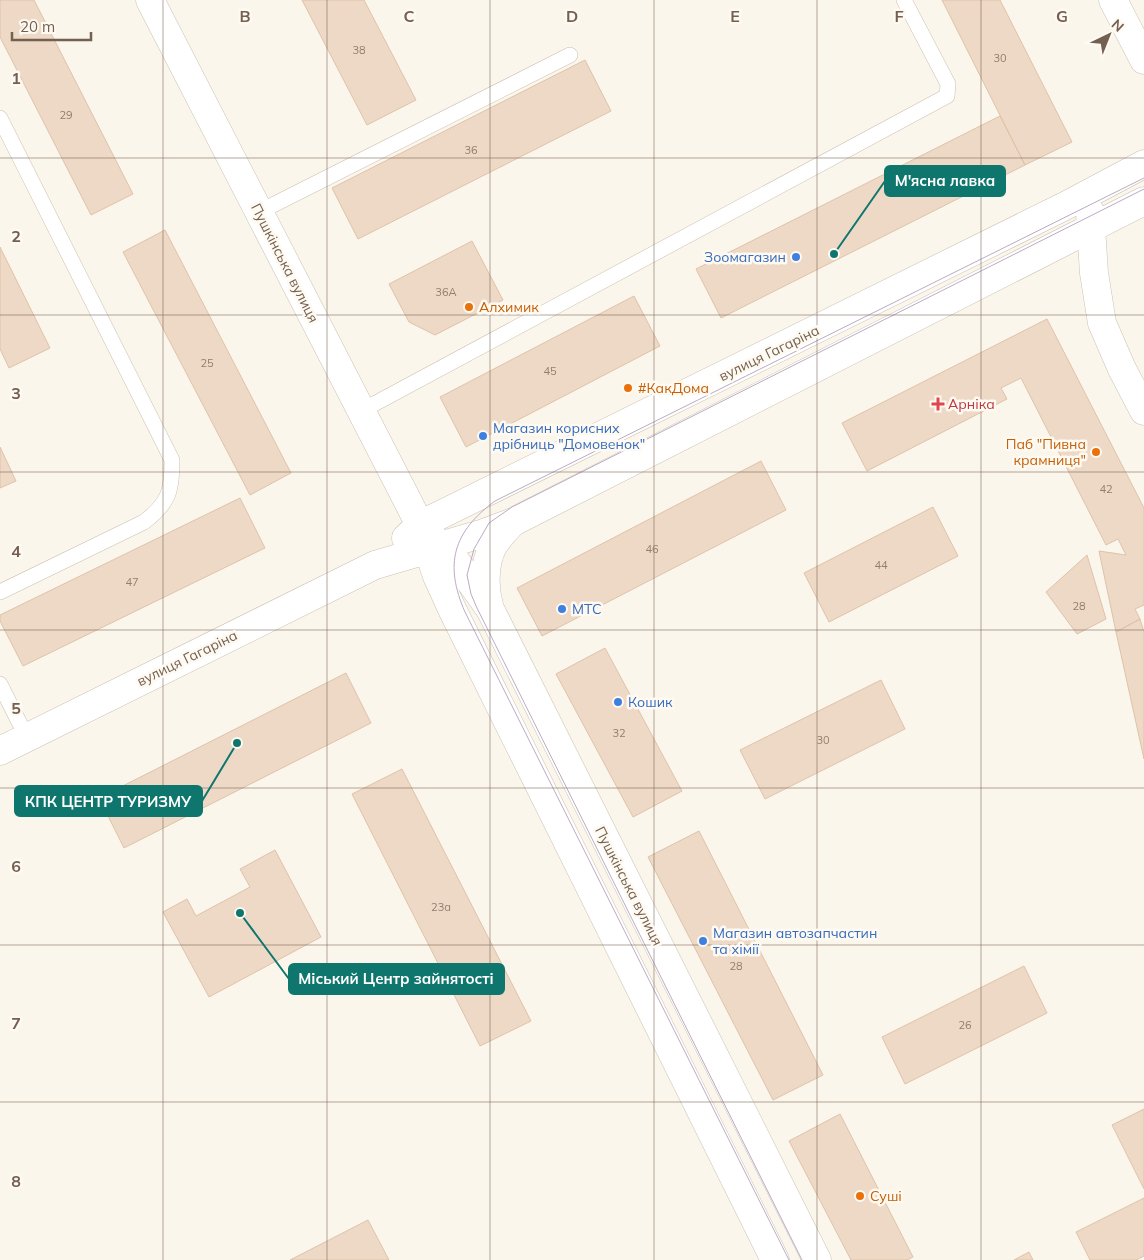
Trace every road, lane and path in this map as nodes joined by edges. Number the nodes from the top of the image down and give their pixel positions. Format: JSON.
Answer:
{"nodes":[{"id":1,"x":150,"y":0,"type":"edge"},
{"id":2,"x":904,"y":0,"type":"edge"},
{"id":3,"x":1113,"y":0,"type":"edge"},
{"id":4,"x":570,"y":55,"type":"dead end"},
{"id":5,"x":1144,"y":60,"type":"edge"},
{"id":6,"x":0,"y":118,"type":"edge"},
{"id":7,"x":1144,"y":164,"type":"edge"},
{"id":8,"x":1089,"y":194,"type":"junction"},
{"id":9,"x":1144,"y":201,"type":"edge"},
{"id":10,"x":259,"y":212,"type":"junction"},
{"id":11,"x":1090,"y":229,"type":"junction"},
{"id":12,"x":1144,"y":410,"type":"edge"},
{"id":13,"x":362,"y":411,"type":"junction"},
{"id":14,"x":513,"y":522,"type":"junction"},
{"id":15,"x":430,"y":540,"type":"junction"},
{"id":16,"x":0,"y":592,"type":"edge"},
{"id":17,"x":490,"y":609,"type":"junction"},
{"id":18,"x":0,"y":684,"type":"edge"},
{"id":19,"x":27,"y":738,"type":"junction"},
{"id":20,"x":0,"y":750,"type":"edge"},
{"id":21,"x":775,"y":1260,"type":"edge"},
{"id":22,"x":816,"y":1260,"type":"edge"}],
"edges":[{"from":1,"to":10,"type":"street","name":"Пушкінська вулиця"},
{"from":2,"to":13,"type":"lane"},
{"from":3,"to":5,"type":"street"},
{"from":4,"to":10,"type":"lane"},
{"from":6,"to":16,"type":"lane"},
{"from":7,"to":8,"type":"street","name":"вулиця Гагаріна"},
{"from":8,"to":11,"type":"street"},
{"from":8,"to":15,"type":"street","name":"вулиця Гагаріна"},
{"from":9,"to":11,"type":"street","name":"вулиця Гагаріна"},
{"from":10,"to":13,"type":"street","name":"Пушкінська вулиця"},
{"from":11,"to":12,"type":"street"},
{"from":11,"to":14,"type":"street","name":"вулиця Гагаріна"},
{"from":13,"to":15,"type":"street","name":"Пушкінська вулиця"},
{"from":14,"to":15,"type":"street","name":"вулиця Гагаріна"},
{"from":14,"to":17,"type":"street"},
{"from":15,"to":17,"type":"street","name":"Пушкінська вулиця"},
{"from":15,"to":19,"type":"street","name":"вулиця Гагаріна"},
{"from":15,"to":21,"type":"street","name":"Пушкінська вулиця"},
{"from":17,"to":22,"type":"street","name":"Пушкінська вулиця"},
{"from":18,"to":19,"type":"lane"},
{"from":19,"to":20,"type":"street","name":"вулиця Гагаріна"}]}
